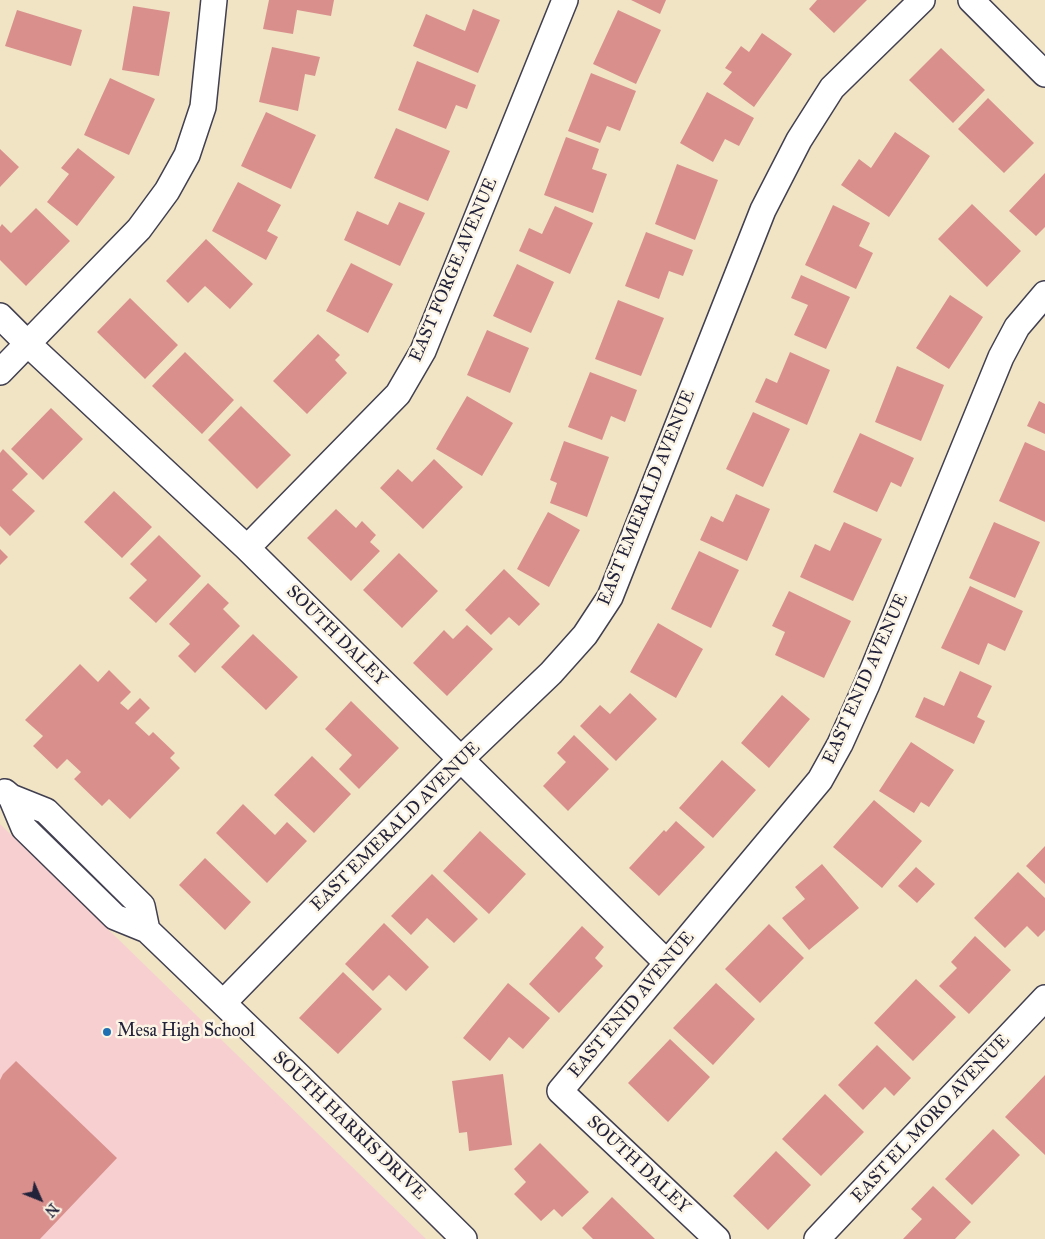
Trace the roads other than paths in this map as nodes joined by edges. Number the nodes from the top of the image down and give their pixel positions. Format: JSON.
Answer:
{"nodes":[{"id":1,"x":214,"y":0,"type":"edge"},
{"id":2,"x":565,"y":0,"type":"edge"},
{"id":3,"x":922,"y":0,"type":"edge"},
{"id":4,"x":971,"y":0,"type":"edge"},
{"id":5,"x":1045,"y":74,"type":"edge"},
{"id":6,"x":1045,"y":294,"type":"edge"},
{"id":7,"x":0,"y":316,"type":"edge"},
{"id":8,"x":27,"y":343,"type":"junction"},
{"id":9,"x":0,"y":372,"type":"edge"},
{"id":10,"x":247,"y":548,"type":"junction"},
{"id":11,"x":461,"y":759,"type":"junction"},
{"id":12,"x":5,"y":792,"type":"edge"},
{"id":13,"x":667,"y":963,"type":"junction"},
{"id":14,"x":1045,"y":998,"type":"edge"},
{"id":15,"x":223,"y":1003,"type":"junction"},
{"id":16,"x":560,"y":1091,"type":"joint"},
{"id":17,"x":464,"y":1239,"type":"edge"},
{"id":18,"x":717,"y":1239,"type":"edge"},
{"id":19,"x":817,"y":1239,"type":"edge"}],
"edges":[{"from":1,"to":8,"type":"street"},
{"from":2,"to":10,"type":"street","name":"EAST FORGE AVENUE"},
{"from":3,"to":11,"type":"street","name":"EAST EMERALD AVENUE"},
{"from":4,"to":5,"type":"street"},
{"from":6,"to":13,"type":"street","name":"EAST ENID AVENUE"},
{"from":7,"to":8,"type":"street","name":"SOUTH DALEY"},
{"from":8,"to":9,"type":"street"},
{"from":8,"to":10,"type":"street","name":"SOUTH DALEY"},
{"from":10,"to":11,"type":"street","name":"SOUTH DALEY"},
{"from":11,"to":13,"type":"street","name":"SOUTH DALEY"},
{"from":11,"to":15,"type":"street","name":"EAST EMERALD AVENUE"},
{"from":12,"to":15,"type":"street","name":"SOUTH HARRIS DRIVE"},
{"from":13,"to":16,"type":"street","name":"EAST ENID AVENUE"},
{"from":14,"to":19,"type":"street","name":"EAST EL MORO AVENUE"},
{"from":15,"to":17,"type":"street","name":"SOUTH HARRIS DRIVE"},
{"from":16,"to":18,"type":"street","name":"SOUTH DALEY"}]}
